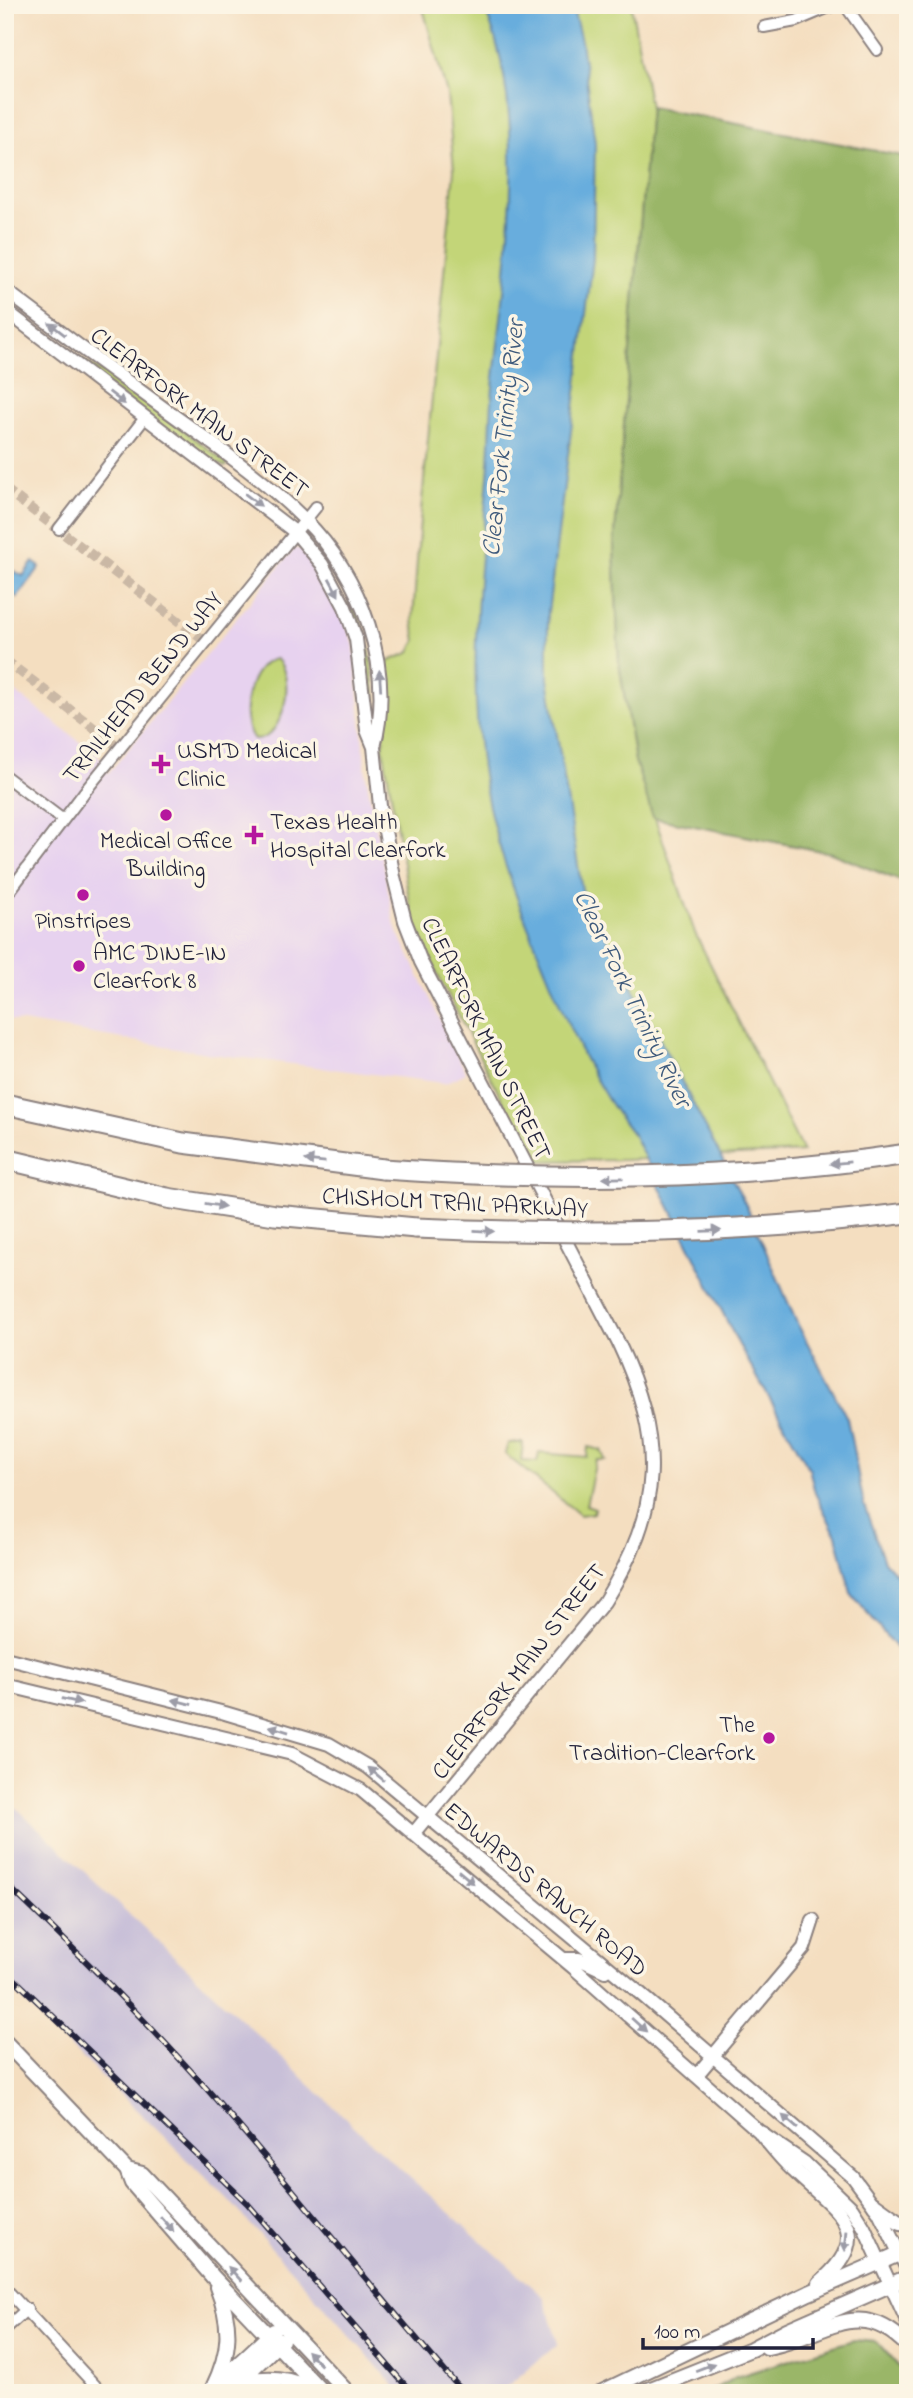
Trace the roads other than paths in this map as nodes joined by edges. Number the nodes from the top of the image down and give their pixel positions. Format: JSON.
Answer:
{"nodes":[{"id":1,"x":834,"y":5,"type":"edge"},
{"id":2,"x":845,"y":5,"type":"edge"},
{"id":3,"x":764,"y":27,"type":"dead end"},
{"id":4,"x":877,"y":50,"type":"dead end"},
{"id":5,"x":7,"y":294,"type":"edge"},
{"id":6,"x":5,"y":310,"type":"edge"},
{"id":7,"x":144,"y":419,"type":"junction"},
{"id":8,"x":316,"y":508,"type":"dead end"},
{"id":9,"x":305,"y":520,"type":"junction"},
{"id":10,"x":59,"y":529,"type":"dead end"},
{"id":11,"x":295,"y":532,"type":"junction"},
{"id":12,"x":373,"y":747,"type":"junction"},
{"id":13,"x":5,"y":776,"type":"edge"},
{"id":14,"x":63,"y":820,"type":"junction"},
{"id":15,"x":5,"y":897,"type":"edge"},
{"id":16,"x":5,"y":1095,"type":"edge"},
{"id":17,"x":5,"y":1104,"type":"edge"},
{"id":18,"x":70,"y":1121,"type":"junction"},
{"id":19,"x":908,"y":1154,"type":"edge"},
{"id":20,"x":5,"y":1159,"type":"edge"},
{"id":21,"x":5,"y":1171,"type":"edge"},
{"id":22,"x":167,"y":1198,"type":"junction"},
{"id":23,"x":908,"y":1213,"type":"edge"},
{"id":24,"x":5,"y":1658,"type":"edge"},
{"id":25,"x":5,"y":1685,"type":"edge"},
{"id":26,"x":248,"y":1720,"type":"junction"},
{"id":27,"x":244,"y":1742,"type":"junction"},
{"id":28,"x":428,"y":1818,"type":"junction"},
{"id":29,"x":413,"y":1834,"type":"junction"},
{"id":30,"x":813,"y":1920,"type":"dead end"},
{"id":31,"x":564,"y":1959,"type":"junction"},
{"id":32,"x":626,"y":1982,"type":"junction"},
{"id":33,"x":7,"y":2046,"type":"edge"},
{"id":34,"x":713,"y":2056,"type":"junction"},
{"id":35,"x":696,"y":2076,"type":"junction"},
{"id":36,"x":762,"y":2134,"type":"junction"},
{"id":37,"x":127,"y":2170,"type":"junction"},
{"id":38,"x":875,"y":2205,"type":"junction"},
{"id":39,"x":908,"y":2224,"type":"edge"},
{"id":40,"x":904,"y":2252,"type":"edge"},
{"id":41,"x":880,"y":2263,"type":"junction"},
{"id":42,"x":908,"y":2271,"type":"edge"},
{"id":43,"x":213,"y":2277,"type":"junction"},
{"id":44,"x":908,"y":2277,"type":"edge"},
{"id":45,"x":890,"y":2284,"type":"junction"},
{"id":46,"x":5,"y":2288,"type":"edge"},
{"id":47,"x":809,"y":2292,"type":"junction"},
{"id":48,"x":27,"y":2309,"type":"junction"},
{"id":49,"x":908,"y":2323,"type":"edge"},
{"id":50,"x":5,"y":2329,"type":"edge"},
{"id":51,"x":286,"y":2329,"type":"junction"},
{"id":52,"x":273,"y":2341,"type":"junction"},
{"id":53,"x":908,"y":2346,"type":"edge"},
{"id":54,"x":751,"y":2349,"type":"junction"},
{"id":55,"x":238,"y":2382,"type":"junction"},
{"id":56,"x":210,"y":2390,"type":"edge"},
{"id":57,"x":102,"y":2393,"type":"edge"},
{"id":58,"x":227,"y":2393,"type":"edge"},
{"id":59,"x":315,"y":2393,"type":"edge"},
{"id":60,"x":323,"y":2393,"type":"edge"},
{"id":61,"x":348,"y":2393,"type":"edge"},
{"id":62,"x":600,"y":2393,"type":"edge"},
{"id":63,"x":642,"y":2393,"type":"edge"}],
"edges":[{"from":1,"to":3,"type":"street"},
{"from":2,"to":4,"type":"street"},
{"from":9,"to":5,"type":"street","name":"CLEARFORK MAIN STREET","one_way":true},
{"from":6,"to":7,"type":"street","name":"CLEARFORK MAIN STREET","one_way":true},
{"from":7,"to":10,"type":"street"},
{"from":7,"to":11,"type":"street","name":"CLEARFORK MAIN STREET","one_way":true},
{"from":8,"to":9,"type":"street","name":"TRAILHEAD BEND WAY"},
{"from":9,"to":11,"type":"street","name":"TRAILHEAD BEND WAY"},
{"from":12,"to":9,"type":"street","name":"CLEARFORK MAIN STREET","one_way":true},
{"from":11,"to":12,"type":"street","name":"CLEARFORK MAIN STREET","one_way":true},
{"from":11,"to":14,"type":"street","name":"TRAILHEAD BEND WAY"},
{"from":12,"to":28,"type":"street","name":"CLEARFORK MAIN STREET"},
{"from":13,"to":14,"type":"street"},
{"from":14,"to":15,"type":"street","name":"TRAILHEAD BEND WAY"},
{"from":16,"to":18,"type":"highway"},
{"from":17,"to":18,"type":"highway","name":"CHISHOLM TRAIL PARKWAY"},
{"from":19,"to":18,"type":"highway","name":"CHISHOLM TRAIL PARKWAY","one_way":true,"bridge":true},
{"from":20,"to":22,"type":"highway","name":"CHISHOLM TRAIL PARKWAY"},
{"from":21,"to":22,"type":"highway"},
{"from":22,"to":23,"type":"highway","name":"CHISHOLM TRAIL PARKWAY","one_way":true,"bridge":true},
{"from":26,"to":24,"type":"street","name":"EDWARDS RANCH ROAD","one_way":true},
{"from":25,"to":27,"type":"street","name":"EDWARDS RANCH ROAD","one_way":true},
{"from":26,"to":27,"type":"street"},
{"from":28,"to":26,"type":"street","name":"EDWARDS RANCH ROAD","one_way":true},
{"from":27,"to":29,"type":"street","name":"EDWARDS RANCH ROAD"},
{"from":28,"to":29,"type":"street","name":"CLEARFORK MAIN STREET"},
{"from":28,"to":32,"type":"street","name":"EDWARDS RANCH ROAD"},
{"from":29,"to":31,"type":"street","name":"EDWARDS RANCH ROAD","one_way":true},
{"from":30,"to":34,"type":"street"},
{"from":31,"to":32,"type":"street"},
{"from":31,"to":35,"type":"street","name":"EDWARDS RANCH ROAD","one_way":true},
{"from":32,"to":34,"type":"street","name":"EDWARDS RANCH ROAD"},
{"from":33,"to":37,"type":"main road"},
{"from":34,"to":35,"type":"street"},
{"from":38,"to":34,"type":"street","name":"EDWARDS RANCH ROAD","one_way":true},
{"from":35,"to":36,"type":"street","name":"EDWARDS RANCH ROAD"},
{"from":36,"to":41,"type":"street","name":"EDWARDS RANCH ROAD"},
{"from":36,"to":47,"type":"main road","one_way":true},
{"from":37,"to":43,"type":"main road","one_way":true},
{"from":51,"to":37,"type":"main road","one_way":true},
{"from":38,"to":39,"type":"main road"},
{"from":38,"to":40,"type":"street","name":"EDWARDS RANCH ROAD"},
{"from":40,"to":41,"type":"main road"},
{"from":40,"to":42,"type":"street","name":"EDWARDS RANCH ROAD"},
{"from":41,"to":45,"type":"street","name":"EDWARDS RANCH ROAD"},
{"from":41,"to":47,"type":"main road"},
{"from":43,"to":52,"type":"main road"},
{"from":43,"to":56,"type":"main road"},
{"from":44,"to":45,"type":"main road"},
{"from":45,"to":49,"type":"street","name":"EDWARDS RANCH ROAD"},
{"from":45,"to":54,"type":"main road"},
{"from":46,"to":48,"type":"street"},
{"from":47,"to":62,"type":"main road"},
{"from":48,"to":50,"type":"street"},
{"from":48,"to":57,"type":"street"},
{"from":51,"to":52,"type":"main road"},
{"from":61,"to":51,"type":"main road","one_way":true},
{"from":52,"to":55,"type":"main road"},
{"from":52,"to":56,"type":"main road"},
{"from":52,"to":60,"type":"main road"},
{"from":53,"to":54,"type":"main road"},
{"from":63,"to":54,"type":"main road","one_way":true},
{"from":55,"to":58,"type":"main road"},
{"from":55,"to":59,"type":"main road"}]}
